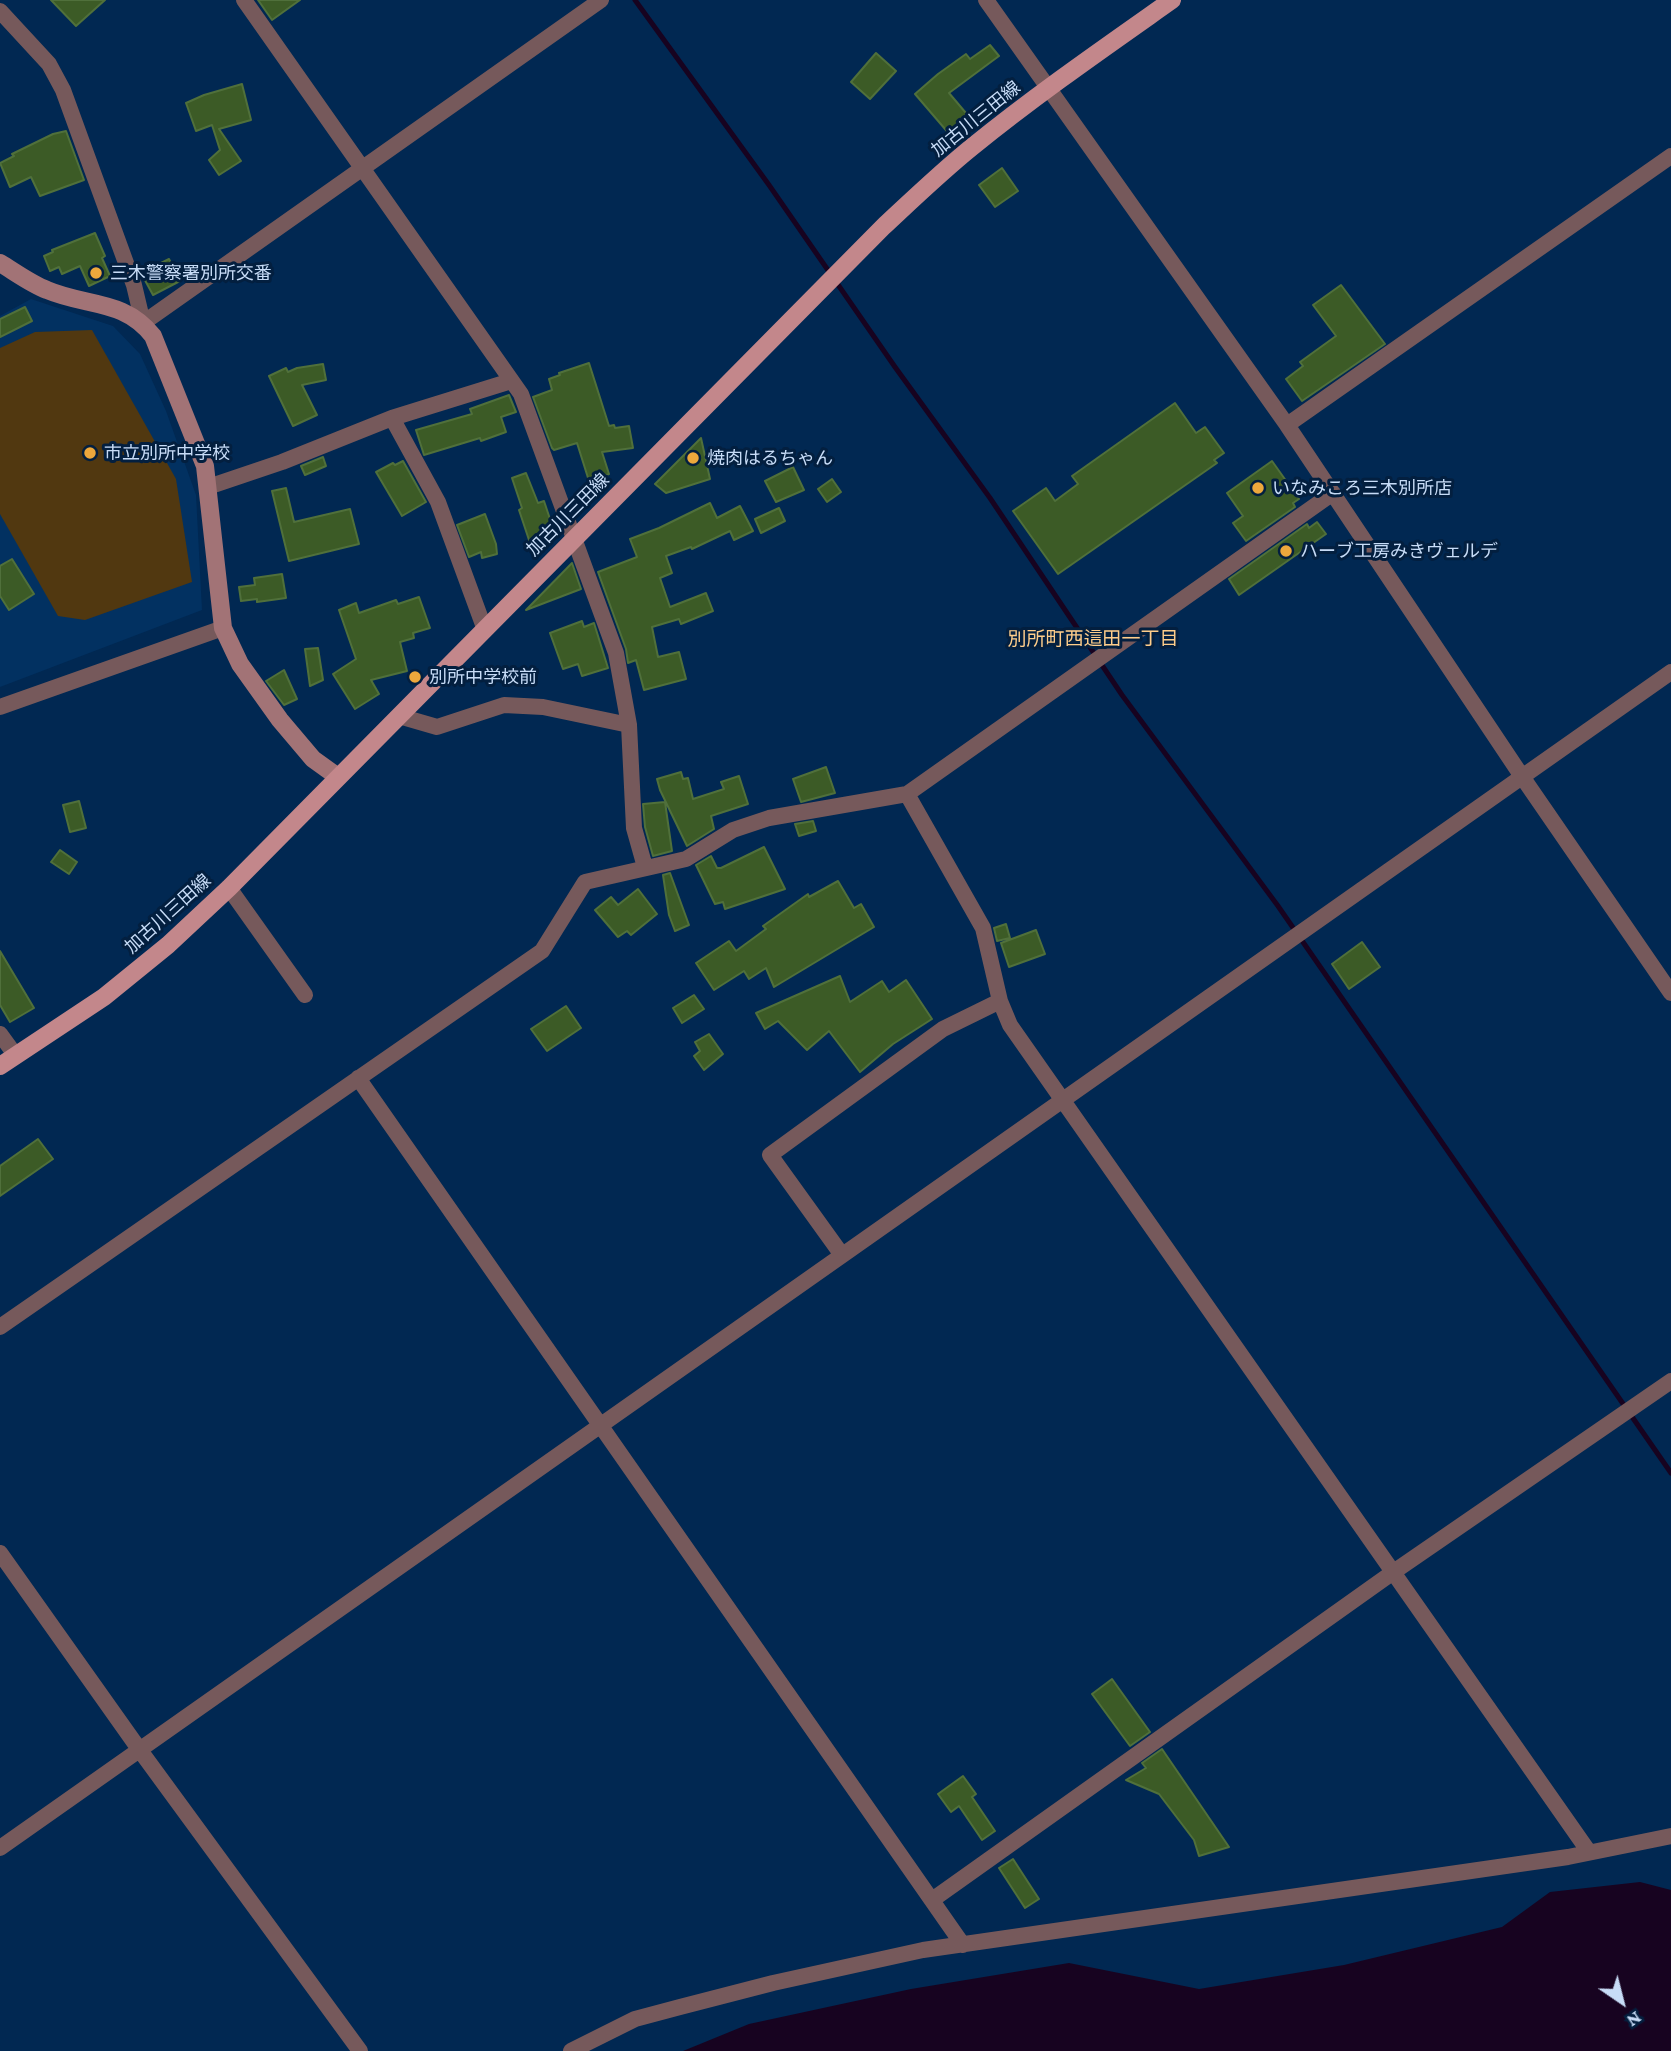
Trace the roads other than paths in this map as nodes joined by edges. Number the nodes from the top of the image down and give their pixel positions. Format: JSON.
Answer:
{"nodes":[{"id":1,"x":244,"y":0,"type":"edge"},
{"id":2,"x":601,"y":0,"type":"edge"},
{"id":3,"x":986,"y":0,"type":"edge"},
{"id":4,"x":1172,"y":0,"type":"edge"},
{"id":5,"x":0,"y":11,"type":"edge"},
{"id":6,"x":1048,"y":88,"type":"junction"},
{"id":7,"x":1671,"y":156,"type":"edge"},
{"id":8,"x":361,"y":169,"type":"junction"},
{"id":9,"x":0,"y":263,"type":"edge"},
{"id":10,"x":142,"y":323,"type":"junction"},
{"id":11,"x":511,"y":381,"type":"junction"},
{"id":12,"x":392,"y":418,"type":"junction"},
{"id":13,"x":1287,"y":425,"type":"junction"},
{"id":14,"x":208,"y":487,"type":"junction"},
{"id":15,"x":1333,"y":493,"type":"junction"},
{"id":16,"x":573,"y":540,"type":"junction"},
{"id":17,"x":223,"y":628,"type":"junction"},
{"id":18,"x":485,"y":630,"type":"junction"},
{"id":19,"x":1671,"y":672,"type":"edge"},
{"id":20,"x":0,"y":707,"type":"edge"},
{"id":21,"x":399,"y":716,"type":"junction"},
{"id":22,"x":629,"y":724,"type":"junction"},
{"id":23,"x":338,"y":777,"type":"junction"},
{"id":24,"x":1523,"y":778,"type":"junction"},
{"id":25,"x":907,"y":794,"type":"junction"},
{"id":26,"x":645,"y":867,"type":"junction"},
{"id":27,"x":229,"y":888,"type":"junction"},
{"id":28,"x":1671,"y":993,"type":"edge"},
{"id":29,"x":305,"y":995,"type":"dead end"},
{"id":30,"x":1000,"y":1001,"type":"junction"},
{"id":31,"x":0,"y":1034,"type":"edge"},
{"id":32,"x":16,"y":1056,"type":"junction"},
{"id":33,"x":0,"y":1066,"type":"edge"},
{"id":34,"x":358,"y":1078,"type":"junction"},
{"id":35,"x":1061,"y":1100,"type":"junction"},
{"id":36,"x":842,"y":1255,"type":"junction"},
{"id":37,"x":0,"y":1328,"type":"edge"},
{"id":38,"x":1671,"y":1381,"type":"edge"},
{"id":39,"x":599,"y":1426,"type":"junction"},
{"id":40,"x":0,"y":1553,"type":"edge"},
{"id":41,"x":1392,"y":1573,"type":"junction"},
{"id":42,"x":139,"y":1749,"type":"junction"},
{"id":43,"x":1671,"y":1836,"type":"edge"},
{"id":44,"x":0,"y":1848,"type":"edge"},
{"id":45,"x":1589,"y":1852,"type":"junction"},
{"id":46,"x":932,"y":1900,"type":"junction"},
{"id":47,"x":963,"y":1945,"type":"junction"},
{"id":48,"x":360,"y":2051,"type":"edge"},
{"id":49,"x":571,"y":2051,"type":"edge"}],
"edges":[{"from":1,"to":8,"type":"street"},
{"from":2,"to":8,"type":"street"},
{"from":3,"to":6,"type":"street"},
{"from":4,"to":6,"type":"main road","name":"加古川三田線"},
{"from":5,"to":10,"type":"street"},
{"from":6,"to":13,"type":"street"},
{"from":6,"to":16,"type":"main road","name":"加古川三田線"},
{"from":7,"to":13,"type":"street"},
{"from":8,"to":10,"type":"street"},
{"from":8,"to":11,"type":"street"},
{"from":9,"to":10,"type":"street"},
{"from":10,"to":14,"type":"street"},
{"from":11,"to":12,"type":"street"},
{"from":11,"to":16,"type":"street"},
{"from":12,"to":14,"type":"street"},
{"from":12,"to":18,"type":"street"},
{"from":13,"to":15,"type":"street"},
{"from":14,"to":17,"type":"street"},
{"from":15,"to":24,"type":"street"},
{"from":15,"to":25,"type":"street"},
{"from":16,"to":18,"type":"main road","name":"加古川三田線"},
{"from":16,"to":22,"type":"street"},
{"from":17,"to":20,"type":"street"},
{"from":17,"to":23,"type":"street"},
{"from":18,"to":21,"type":"main road","name":"加古川三田線"},
{"from":19,"to":24,"type":"street"},
{"from":21,"to":22,"type":"street"},
{"from":21,"to":23,"type":"main road","name":"加古川三田線"},
{"from":22,"to":26,"type":"street"},
{"from":23,"to":27,"type":"main road","name":"加古川三田線"},
{"from":24,"to":28,"type":"street"},
{"from":24,"to":35,"type":"street"},
{"from":25,"to":26,"type":"street"},
{"from":25,"to":30,"type":"street"},
{"from":26,"to":34,"type":"street"},
{"from":27,"to":29,"type":"street"},
{"from":27,"to":32,"type":"main road","name":"加古川三田線"},
{"from":30,"to":35,"type":"street"},
{"from":30,"to":36,"type":"street"},
{"from":31,"to":32,"type":"street"},
{"from":32,"to":33,"type":"main road","name":"加古川三田線"},
{"from":34,"to":37,"type":"street"},
{"from":34,"to":39,"type":"street"},
{"from":35,"to":36,"type":"street"},
{"from":35,"to":41,"type":"street"},
{"from":36,"to":39,"type":"street"},
{"from":38,"to":41,"type":"street"},
{"from":39,"to":42,"type":"street"},
{"from":39,"to":46,"type":"street"},
{"from":40,"to":42,"type":"street"},
{"from":41,"to":45,"type":"street"},
{"from":41,"to":46,"type":"street"},
{"from":42,"to":44,"type":"street"},
{"from":42,"to":48,"type":"street"},
{"from":43,"to":45,"type":"street"},
{"from":45,"to":47,"type":"street"},
{"from":46,"to":47,"type":"street"},
{"from":47,"to":49,"type":"street"}]}
